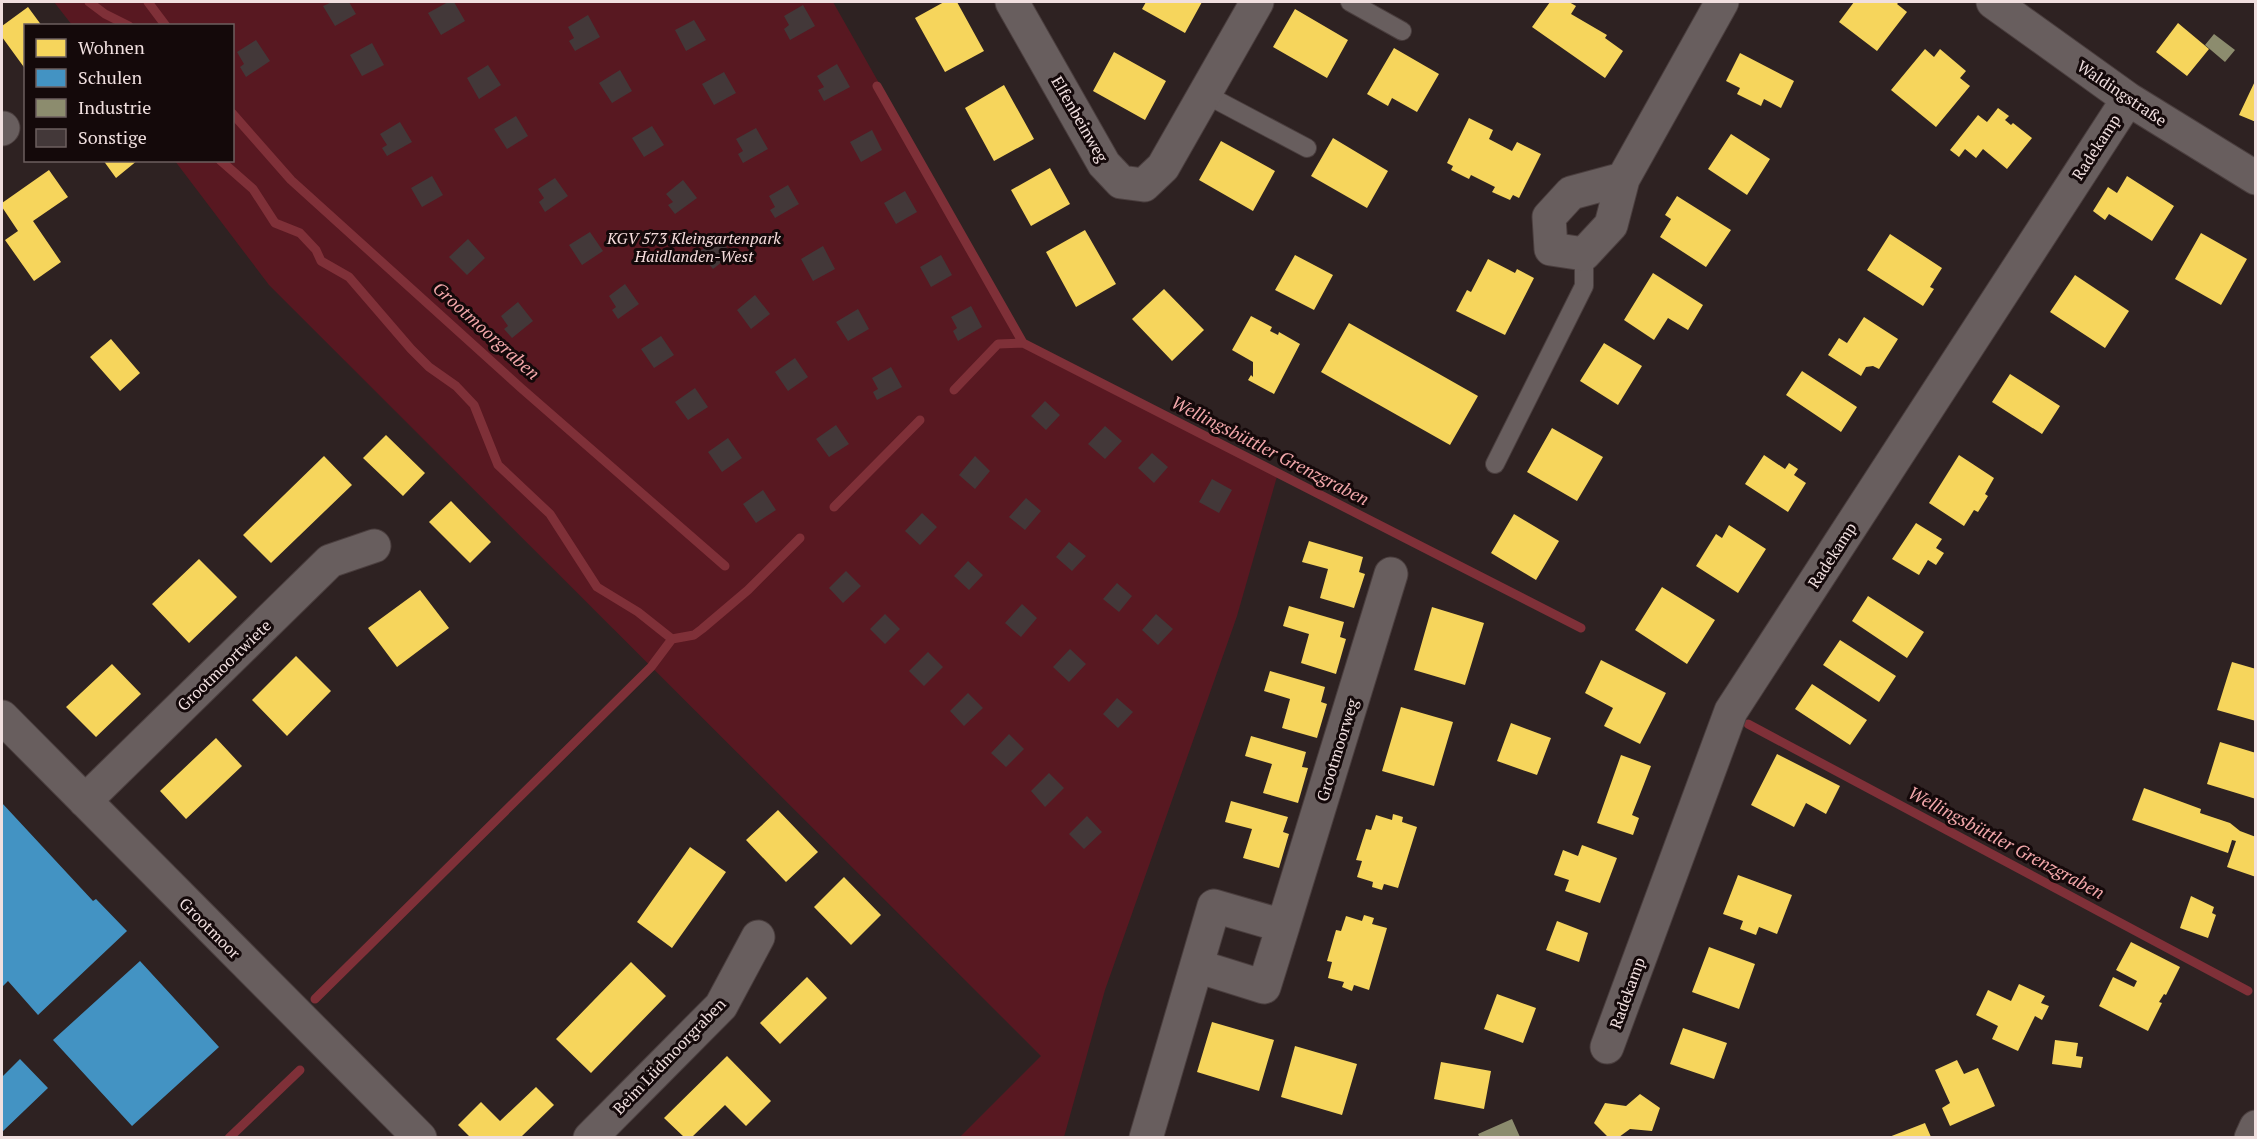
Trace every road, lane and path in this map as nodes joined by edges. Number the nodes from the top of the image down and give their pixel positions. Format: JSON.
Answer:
{"nodes":[{"id":1,"x":1012,"y":2,"type":"edge"},
{"id":2,"x":1257,"y":2,"type":"edge"},
{"id":3,"x":1350,"y":2,"type":"edge"},
{"id":4,"x":1722,"y":2,"type":"edge"},
{"id":5,"x":1993,"y":2,"type":"edge"},
{"id":6,"x":1402,"y":31,"type":"dead end"},
{"id":7,"x":1205,"y":94,"type":"junction"},
{"id":8,"x":2128,"y":99,"type":"junction"},
{"id":9,"x":1307,"y":148,"type":"dead end"},
{"id":10,"x":2256,"y":178,"type":"edge"},
{"id":11,"x":1623,"y":179,"type":"junction"},
{"id":12,"x":1584,"y":255,"type":"junction"},
{"id":13,"x":1495,"y":464,"type":"dead end"},
{"id":14,"x":374,"y":546,"type":"dead end"},
{"id":15,"x":1390,"y":574,"type":"dead end"},
{"id":16,"x":2,"y":717,"type":"edge"},
{"id":17,"x":85,"y":801,"type":"junction"},
{"id":18,"x":1283,"y":926,"type":"junction"},
{"id":19,"x":758,"y":937,"type":"dead end"},
{"id":20,"x":1197,"y":966,"type":"junction"},
{"id":21,"x":1607,"y":1047,"type":"dead end"},
{"id":22,"x":2256,"y":1127,"type":"edge"},
{"id":23,"x":420,"y":1137,"type":"edge"},
{"id":24,"x":590,"y":1137,"type":"edge"},
{"id":25,"x":1146,"y":1137,"type":"edge"},
{"id":26,"x":2251,"y":1137,"type":"edge"}],
"edges":[{"from":1,"to":7,"type":"street","name":"Elfenbeinweg"},
{"from":2,"to":7,"type":"street","name":"Elfenbeinweg"},
{"from":3,"to":6,"type":"lane"},
{"from":4,"to":11,"type":"street"},
{"from":5,"to":8,"type":"street","name":"Waldingstraße"},
{"from":7,"to":9,"type":"lane"},
{"from":8,"to":10,"type":"street","name":"Waldingstraße"},
{"from":8,"to":21,"type":"street","name":"Radekamp"},
{"from":11,"to":12,"type":"street"},
{"from":11,"to":12,"type":"street"},
{"from":12,"to":13,"type":"lane"},
{"from":14,"to":17,"type":"street","name":"Grootmoortwiete"},
{"from":15,"to":18,"type":"street","name":"Grootmoorweg"},
{"from":16,"to":17,"type":"street","name":"Grootmoor"},
{"from":17,"to":23,"type":"street","name":"Grootmoor"},
{"from":18,"to":20,"type":"street","name":"Grootmoorweg"},
{"from":18,"to":20,"type":"street"},
{"from":19,"to":24,"type":"street","name":"Beim Lüdmoorgraben"},
{"from":20,"to":25,"type":"street"},
{"from":22,"to":26,"type":"street"}]}
